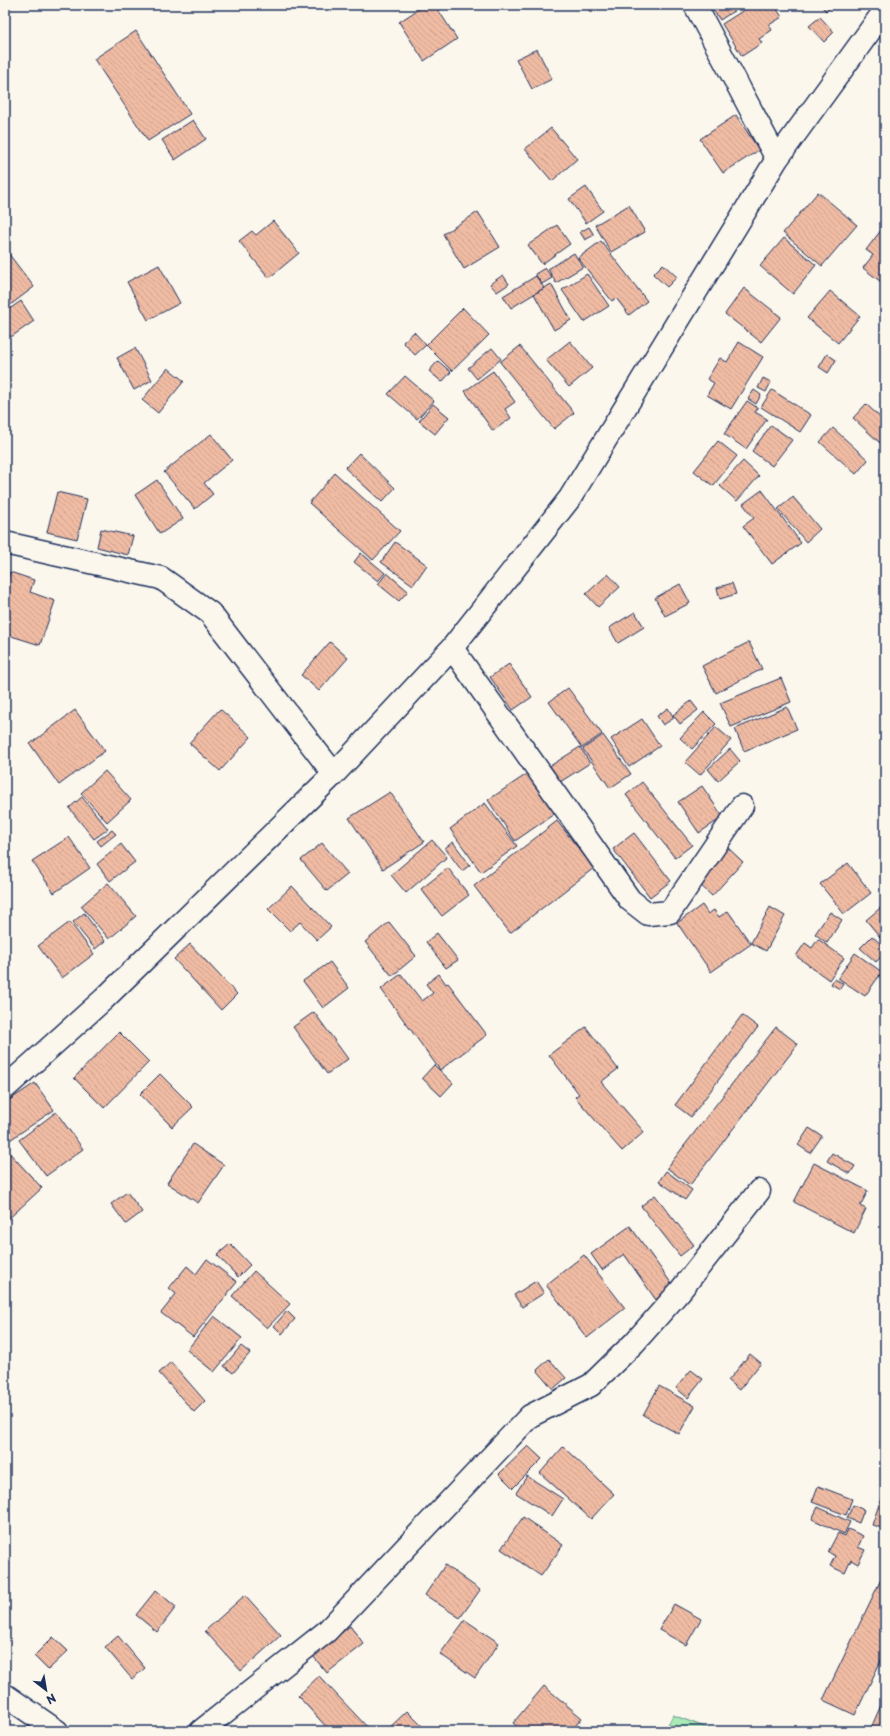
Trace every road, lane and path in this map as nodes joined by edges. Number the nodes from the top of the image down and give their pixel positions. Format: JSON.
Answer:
{"nodes":[{"id":1,"x":695,"y":5,"type":"edge"},
{"id":2,"x":885,"y":10,"type":"edge"},
{"id":3,"x":777,"y":159,"type":"junction"},
{"id":4,"x":5,"y":542,"type":"edge"},
{"id":5,"x":452,"y":648,"type":"junction"},
{"id":6,"x":334,"y":774,"type":"junction"},
{"id":7,"x":742,"y":806,"type":"dead end"},
{"id":8,"x":5,"y":1088,"type":"edge"},
{"id":9,"x":759,"y":1191,"type":"dead end"},
{"id":10,"x":5,"y":1694,"type":"edge"},
{"id":11,"x":57,"y":1731,"type":"edge"},
{"id":12,"x":201,"y":1731,"type":"edge"}],
"edges":[{"from":1,"to":3,"type":"street"},
{"from":2,"to":3,"type":"street"},
{"from":3,"to":5,"type":"street"},
{"from":4,"to":6,"type":"street"},
{"from":5,"to":6,"type":"street"},
{"from":5,"to":7,"type":"street"},
{"from":6,"to":8,"type":"street"},
{"from":9,"to":12,"type":"street"},
{"from":10,"to":11,"type":"street"}]}
